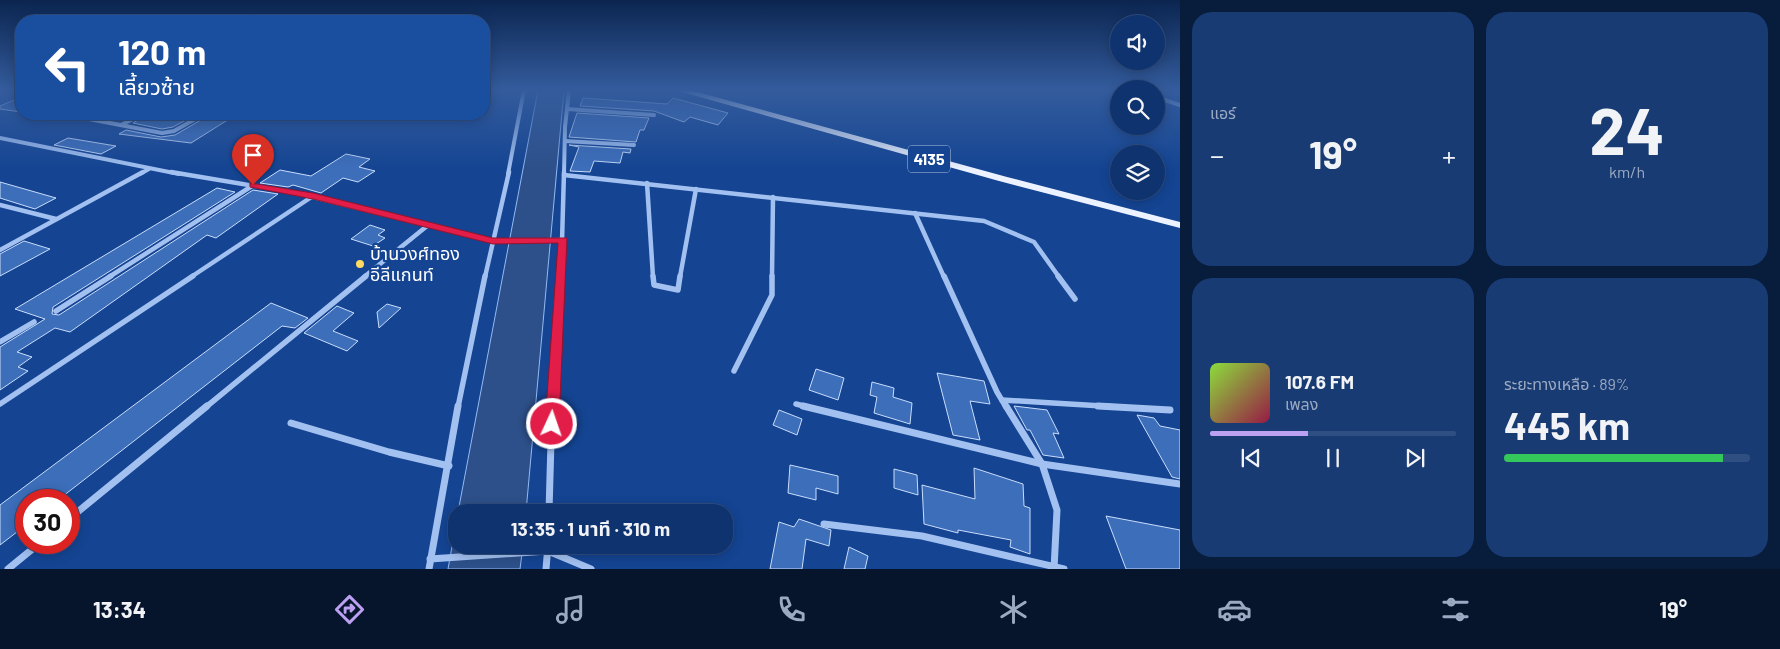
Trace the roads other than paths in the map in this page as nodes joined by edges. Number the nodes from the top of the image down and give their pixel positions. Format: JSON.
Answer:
{"nodes":[{"id":1,"x":519,"y":117,"type":"edge"},
{"id":2,"x":567,"y":117,"type":"edge"},
{"id":3,"x":776,"y":117,"type":"edge"},
{"id":4,"x":803,"y":117,"type":"edge"},
{"id":5,"x":98,"y":120,"type":"edge"},
{"id":6,"x":131,"y":120,"type":"edge"},
{"id":7,"x":193,"y":120,"type":"edge"},
{"id":8,"x":121,"y":125,"type":"junction"},
{"id":9,"x":0,"y":138,"type":"edge"},
{"id":10,"x":566,"y":141,"type":"junction"},
{"id":11,"x":634,"y":145,"type":"dead end"},
{"id":12,"x":150,"y":168,"type":"junction"},
{"id":13,"x":564,"y":175,"type":"junction"},
{"id":14,"x":647,"y":183,"type":"junction"},
{"id":15,"x":253,"y":185,"type":"junction"},
{"id":16,"x":696,"y":189,"type":"junction"},
{"id":17,"x":313,"y":196,"type":"junction"},
{"id":18,"x":773,"y":197,"type":"junction"},
{"id":19,"x":0,"y":205,"type":"edge"},
{"id":20,"x":915,"y":213,"type":"junction"},
{"id":21,"x":1180,"y":216,"type":"edge"},
{"id":22,"x":56,"y":219,"type":"junction"},
{"id":23,"x":1180,"y":225,"type":"edge"},
{"id":24,"x":427,"y":226,"type":"junction"},
{"id":25,"x":563,"y":240,"type":"junction"},
{"id":26,"x":493,"y":241,"type":"junction"},
{"id":27,"x":0,"y":250,"type":"edge"},
{"id":28,"x":1075,"y":299,"type":"dead end"},
{"id":29,"x":56,"y":311,"type":"dead end"},
{"id":30,"x":34,"y":322,"type":"dead end"},
{"id":31,"x":0,"y":342,"type":"edge"},
{"id":32,"x":734,"y":371,"type":"dead end"},
{"id":33,"x":1002,"y":400,"type":"junction"},
{"id":34,"x":0,"y":404,"type":"edge"},
{"id":35,"x":796,"y":404,"type":"dead end"},
{"id":36,"x":1170,"y":410,"type":"dead end"},
{"id":37,"x":291,"y":423,"type":"dead end"},
{"id":38,"x":1042,"y":464,"type":"junction"},
{"id":39,"x":449,"y":466,"type":"junction"},
{"id":40,"x":1180,"y":484,"type":"edge"},
{"id":41,"x":549,"y":504,"type":"edge"},
{"id":42,"x":80,"y":510,"type":"edge"},
{"id":43,"x":824,"y":524,"type":"dead end"},
{"id":44,"x":26,"y":554,"type":"edge"},
{"id":45,"x":484,"y":554,"type":"edge"},
{"id":46,"x":547,"y":554,"type":"edge"},
{"id":47,"x":560,"y":554,"type":"edge"},
{"id":48,"x":430,"y":559,"type":"junction"},
{"id":49,"x":1058,"y":568,"type":"edge"},
{"id":50,"x":8,"y":569,"type":"edge"},
{"id":51,"x":429,"y":569,"type":"edge"},
{"id":52,"x":546,"y":569,"type":"edge"},
{"id":53,"x":590,"y":569,"type":"edge"}],
"edges":[{"from":1,"to":26,"type":"street"},
{"from":2,"to":10,"type":"street"},
{"from":3,"to":23,"type":"main road","number":"4135"},
{"from":4,"to":21,"type":"main road","number":"4135"},
{"from":5,"to":8,"type":"street"},
{"from":6,"to":8,"type":"street"},
{"from":7,"to":8,"type":"street"},
{"from":9,"to":12,"type":"street"},
{"from":10,"to":11,"type":"street"},
{"from":10,"to":13,"type":"street"},
{"from":12,"to":15,"type":"street"},
{"from":12,"to":22,"type":"street"},
{"from":13,"to":14,"type":"street"},
{"from":13,"to":25,"type":"street"},
{"from":14,"to":16,"type":"street"},
{"from":14,"to":16,"type":"street"},
{"from":15,"to":17,"type":"street"},
{"from":15,"to":29,"type":"street"},
{"from":16,"to":18,"type":"street"},
{"from":17,"to":24,"type":"street"},
{"from":17,"to":34,"type":"street"},
{"from":18,"to":20,"type":"street"},
{"from":18,"to":32,"type":"street"},
{"from":19,"to":22,"type":"street"},
{"from":20,"to":28,"type":"street"},
{"from":20,"to":33,"type":"street"},
{"from":22,"to":27,"type":"street"},
{"from":24,"to":26,"type":"street"},
{"from":24,"to":42,"type":"street"},
{"from":25,"to":26,"type":"street"},
{"from":25,"to":41,"type":"street"},
{"from":26,"to":39,"type":"street"},
{"from":30,"to":31,"type":"street"},
{"from":33,"to":36,"type":"street"},
{"from":33,"to":38,"type":"street"},
{"from":35,"to":38,"type":"street"},
{"from":37,"to":39,"type":"street"},
{"from":38,"to":40,"type":"street"},
{"from":38,"to":49,"type":"street"},
{"from":39,"to":48,"type":"street"},
{"from":43,"to":49,"type":"street"},
{"from":44,"to":50,"type":"street"},
{"from":45,"to":48,"type":"street"},
{"from":46,"to":52,"type":"street"},
{"from":47,"to":53,"type":"street"},
{"from":48,"to":51,"type":"street"}]}
